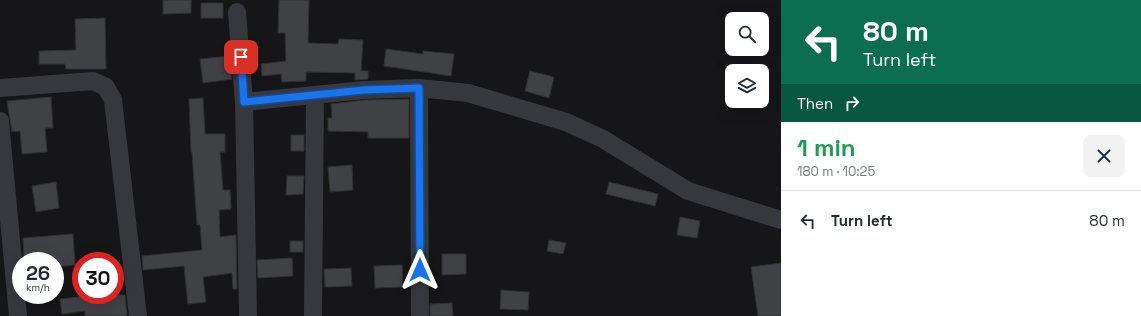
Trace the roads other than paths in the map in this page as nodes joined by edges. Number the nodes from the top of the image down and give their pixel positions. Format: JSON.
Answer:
{"nodes":[{"id":1,"x":237,"y":12,"type":"dead end"},
{"id":2,"x":0,"y":88,"type":"edge"},
{"id":3,"x":419,"y":88,"type":"junction"},
{"id":4,"x":315,"y":95,"type":"junction"},
{"id":5,"x":244,"y":102,"type":"junction"},
{"id":6,"x":0,"y":121,"type":"edge"},
{"id":7,"x":781,"y":220,"type":"edge"},
{"id":8,"x":18,"y":316,"type":"edge"},
{"id":9,"x":138,"y":316,"type":"edge"},
{"id":10,"x":248,"y":316,"type":"edge"},
{"id":11,"x":312,"y":316,"type":"edge"},
{"id":12,"x":420,"y":316,"type":"edge"}],
"edges":[{"from":1,"to":5,"type":"street"},
{"from":2,"to":9,"type":"street"},
{"from":3,"to":4,"type":"street"},
{"from":3,"to":7,"type":"street"},
{"from":3,"to":12,"type":"street"},
{"from":4,"to":5,"type":"street"},
{"from":4,"to":11,"type":"street"},
{"from":5,"to":10,"type":"street"},
{"from":6,"to":8,"type":"street"}]}
